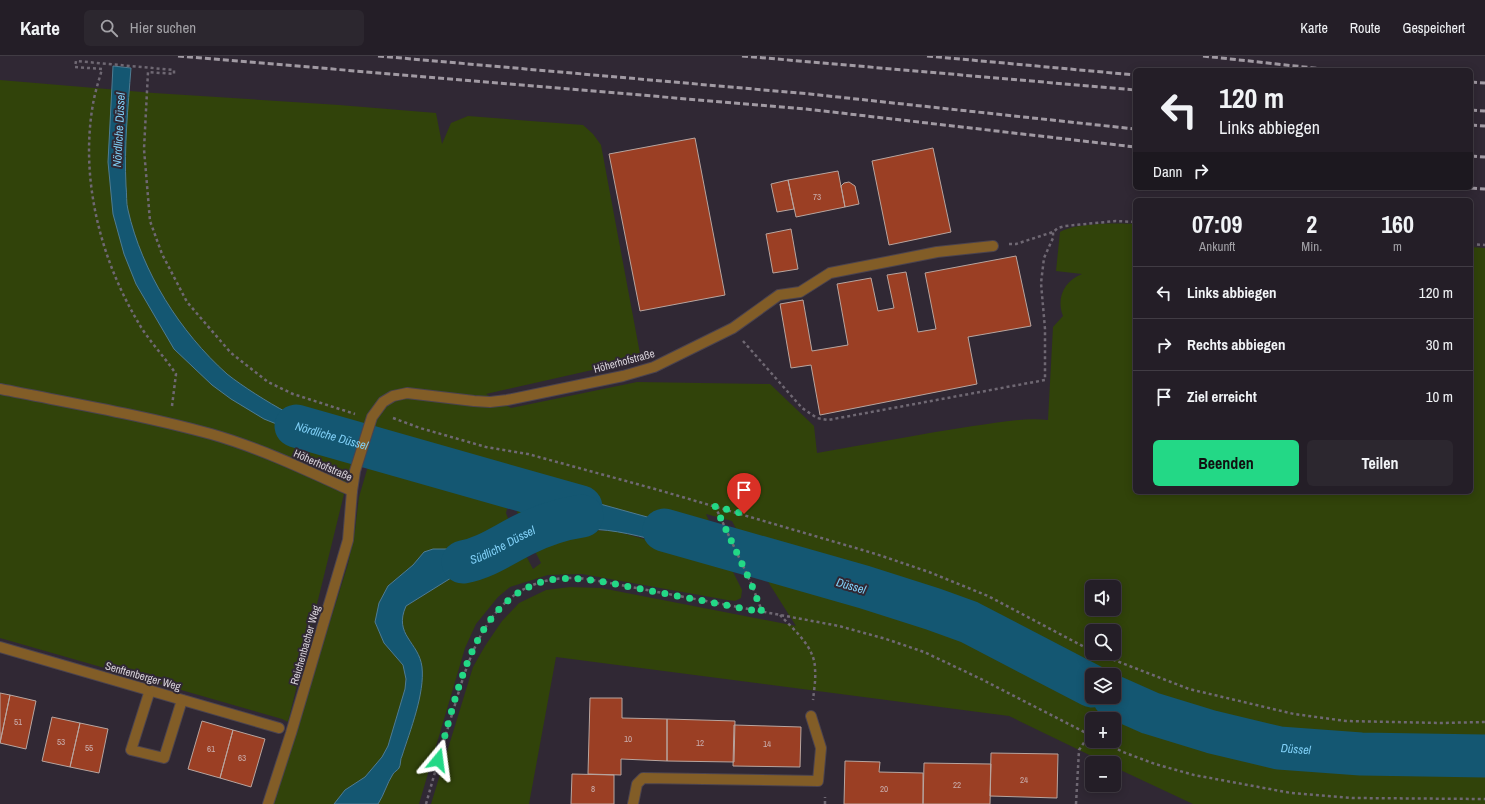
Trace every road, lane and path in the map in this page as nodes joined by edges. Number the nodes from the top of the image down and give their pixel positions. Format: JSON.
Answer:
{"nodes":[{"id":1,"x":1133,"y":222,"type":"edge"},
{"id":2,"x":1053,"y":232,"type":"junction"},
{"id":3,"x":1473,"y":244,"type":"edge"},
{"id":4,"x":1485,"y":245,"type":"edge"},
{"id":5,"x":993,"y":246,"type":"joint"},
{"id":6,"x":733,"y":328,"type":"junction"},
{"id":7,"x":0,"y":389,"type":"edge"},
{"id":8,"x":373,"y":413,"type":"junction"},
{"id":9,"x":170,"y":424,"type":"junction"},
{"id":10,"x":352,"y":491,"type":"junction"},
{"id":11,"x":715,"y":506,"type":"junction"},
{"id":12,"x":762,"y":612,"type":"junction"},
{"id":13,"x":780,"y":615,"type":"junction"},
{"id":14,"x":0,"y":647,"type":"edge"},
{"id":15,"x":1085,"y":647,"type":"edge"},
{"id":16,"x":1114,"y":660,"type":"edge"},
{"id":17,"x":150,"y":690,"type":"junction"},
{"id":18,"x":182,"y":700,"type":"junction"},
{"id":19,"x":811,"y":716,"type":"joint"},
{"id":20,"x":1485,"y":722,"type":"edge"},
{"id":21,"x":279,"y":728,"type":"dead end"},
{"id":22,"x":1085,"y":732,"type":"edge"},
{"id":23,"x":1085,"y":742,"type":"edge"},
{"id":24,"x":1115,"y":748,"type":"edge"},
{"id":25,"x":1485,"y":799,"type":"edge"},
{"id":26,"x":268,"y":804,"type":"edge"},
{"id":27,"x":426,"y":804,"type":"edge"},
{"id":28,"x":633,"y":804,"type":"edge"},
{"id":29,"x":1076,"y":804,"type":"edge"}],
"edges":[{"from":1,"to":2,"type":"path"},
{"from":2,"to":5,"type":"path"},
{"from":2,"to":6,"type":"path"},
{"from":3,"to":4,"type":"path"},
{"from":5,"to":6,"type":"street","name":"Höherhofstraße"},
{"from":6,"to":8,"type":"street","name":"Höherhofstraße"},
{"from":7,"to":9,"type":"street","name":"Höherhofstraße"},
{"from":8,"to":9,"type":"path"},
{"from":8,"to":10,"type":"street","name":"Höherhofstraße"},
{"from":8,"to":11,"type":"path"},
{"from":9,"to":10,"type":"street","name":"Höherhofstraße"},
{"from":10,"to":26,"type":"street","name":"Reichenbacher Weg"},
{"from":11,"to":12,"type":"path"},
{"from":11,"to":15,"type":"path"},
{"from":12,"to":13,"type":"path"},
{"from":12,"to":27,"type":"path"},
{"from":13,"to":19,"type":"path"},
{"from":13,"to":22,"type":"path"},
{"from":14,"to":17,"type":"street","name":"Senftenberger Weg"},
{"from":16,"to":20,"type":"path"},
{"from":17,"to":18,"type":"street","name":"Senftenberger Weg"},
{"from":17,"to":18,"type":"street"},
{"from":18,"to":21,"type":"street","name":"Senftenberger Weg"},
{"from":19,"to":28,"type":"street"},
{"from":23,"to":29,"type":"path"},
{"from":24,"to":25,"type":"path"}]}
